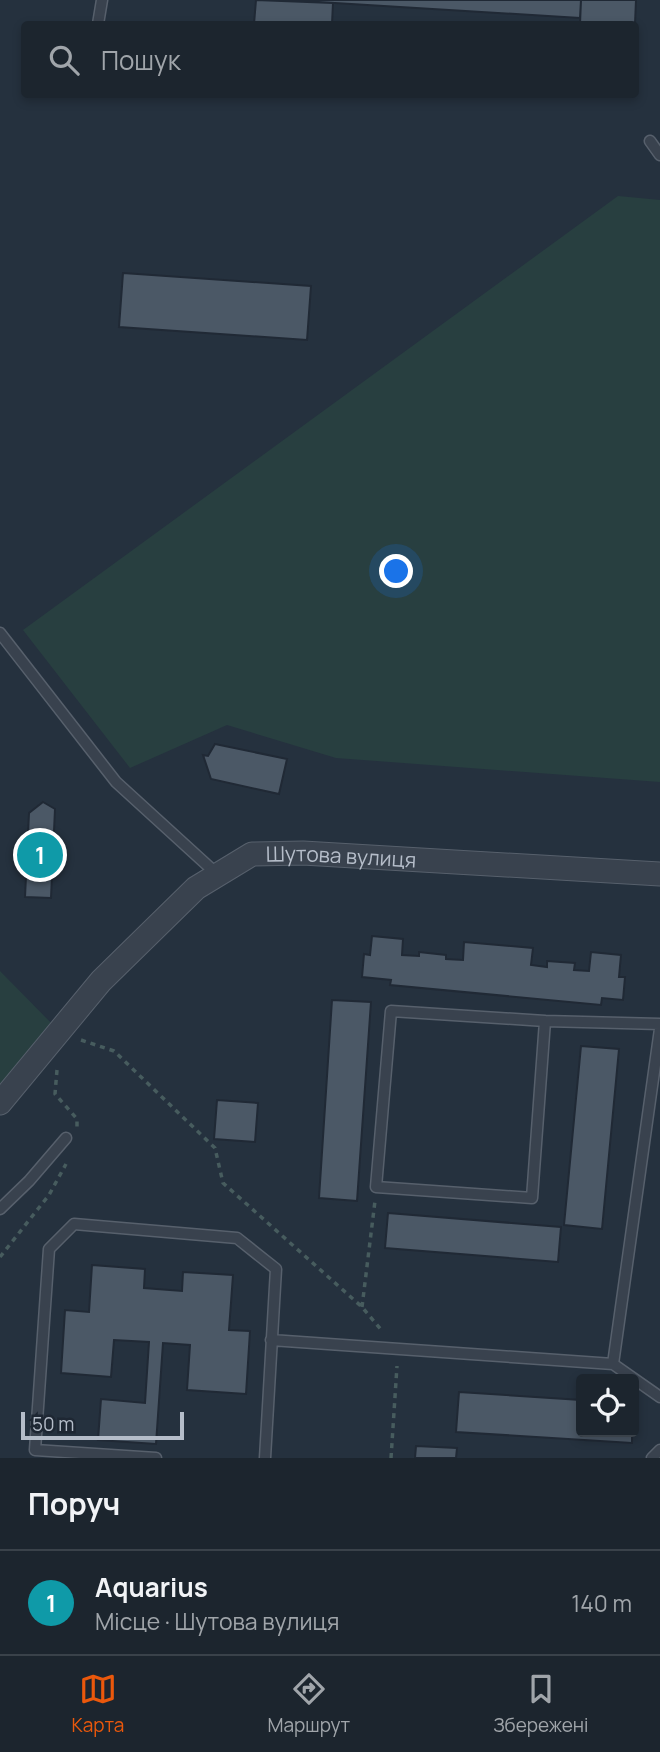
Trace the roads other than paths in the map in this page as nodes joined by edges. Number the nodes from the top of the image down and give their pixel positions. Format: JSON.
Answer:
{"nodes":[{"id":1,"x":102,"y":0,"type":"edge"},
{"id":2,"x":98,"y":21,"type":"edge"},
{"id":3,"x":650,"y":141,"type":"dead end"},
{"id":4,"x":660,"y":155,"type":"edge"},
{"id":5,"x":0,"y":633,"type":"edge"},
{"id":6,"x":660,"y":874,"type":"edge"},
{"id":7,"x":218,"y":875,"type":"junction"},
{"id":8,"x":545,"y":1021,"type":"junction"},
{"id":9,"x":660,"y":1029,"type":"edge"},
{"id":10,"x":0,"y":1103,"type":"edge"},
{"id":11,"x":66,"y":1138,"type":"dead end"},
{"id":12,"x":0,"y":1209,"type":"edge"},
{"id":13,"x":271,"y":1340,"type":"junction"},
{"id":14,"x":613,"y":1364,"type":"junction"},
{"id":15,"x":660,"y":1397,"type":"edge"},
{"id":16,"x":660,"y":1450,"type":"edge"},
{"id":17,"x":156,"y":1458,"type":"edge"},
{"id":18,"x":265,"y":1458,"type":"edge"},
{"id":19,"x":652,"y":1458,"type":"edge"}],
"edges":[{"from":1,"to":2,"type":"lane"},
{"from":3,"to":4,"type":"lane"},
{"from":5,"to":7,"type":"lane"},
{"from":6,"to":7,"type":"street","name":"Шутова вулиця"},
{"from":7,"to":10,"type":"street","name":"Шутова вулиця"},
{"from":8,"to":8,"type":"lane"},
{"from":8,"to":9,"type":"lane"},
{"from":9,"to":14,"type":"lane"},
{"from":11,"to":12,"type":"lane"},
{"from":13,"to":14,"type":"lane"},
{"from":13,"to":17,"type":"lane"},
{"from":13,"to":18,"type":"lane"},
{"from":14,"to":15,"type":"lane"},
{"from":16,"to":19,"type":"lane"}]}
